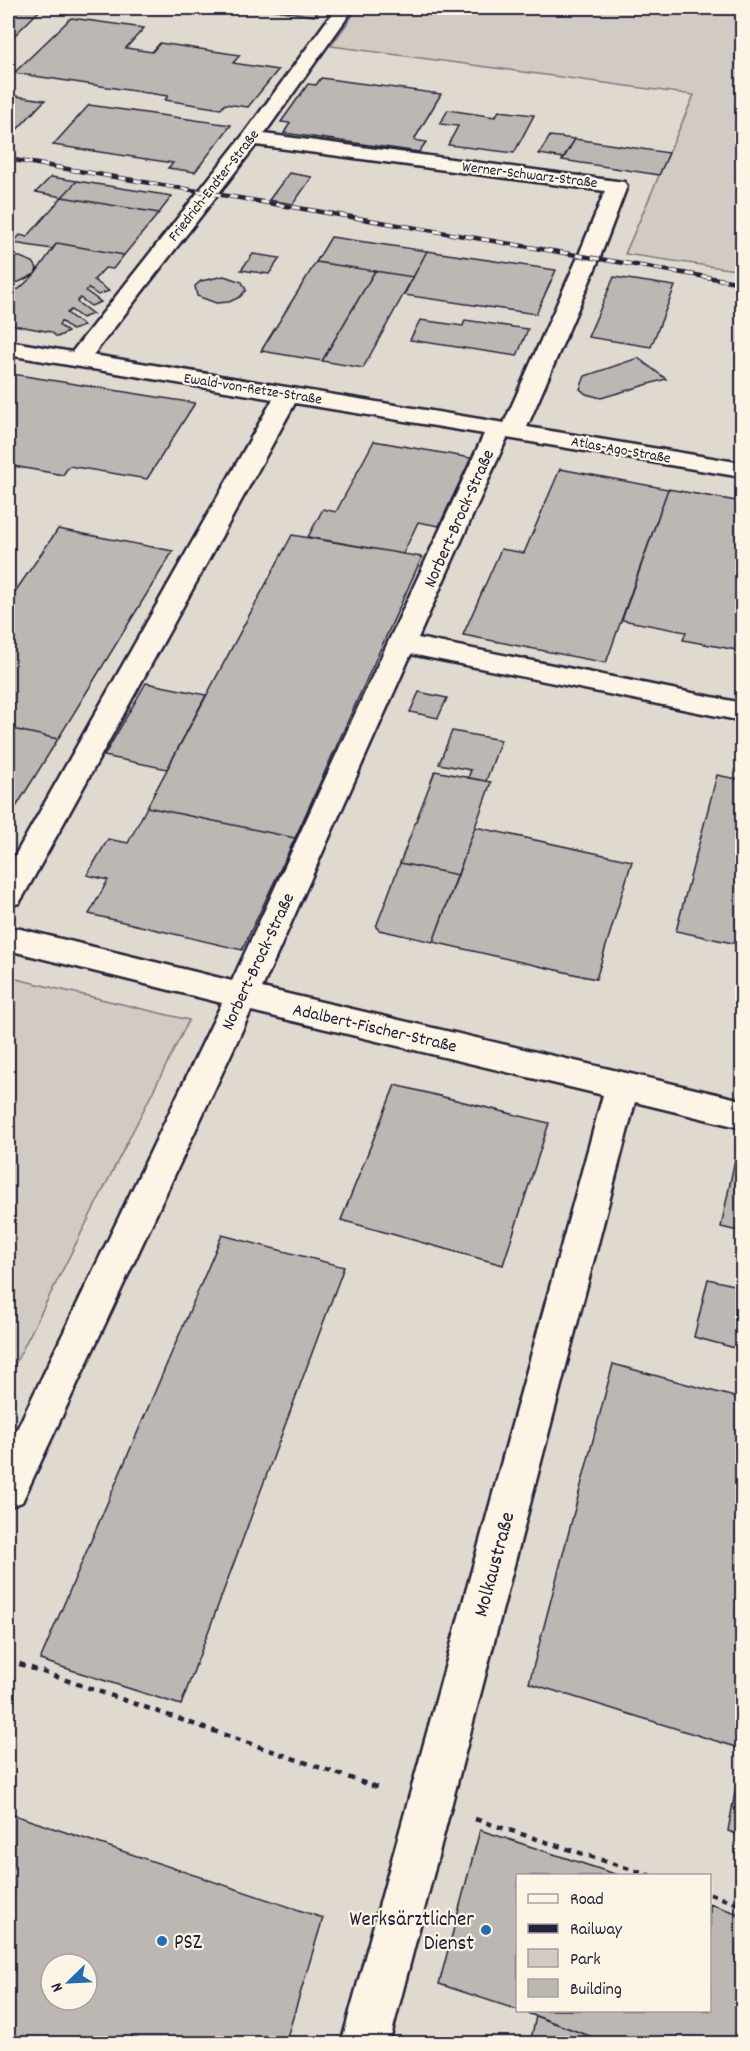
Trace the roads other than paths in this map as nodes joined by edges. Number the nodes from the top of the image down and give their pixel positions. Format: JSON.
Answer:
{"nodes":[{"id":1,"x":345,"y":8,"type":"edge"},
{"id":2,"x":251,"y":138,"type":"junction"},
{"id":3,"x":8,"y":348,"type":"edge"},
{"id":4,"x":77,"y":360,"type":"junction"},
{"id":5,"x":288,"y":394,"type":"junction"},
{"id":6,"x":506,"y":430,"type":"junction"},
{"id":7,"x":742,"y":470,"type":"edge"},
{"id":8,"x":402,"y":644,"type":"junction"},
{"id":9,"x":742,"y":712,"type":"edge"},
{"id":10,"x":8,"y":895,"type":"edge"},
{"id":11,"x":8,"y":938,"type":"edge"},
{"id":12,"x":242,"y":996,"type":"junction"},
{"id":13,"x":623,"y":1085,"type":"junction"},
{"id":14,"x":742,"y":1114,"type":"edge"},
{"id":15,"x":8,"y":1489,"type":"edge"},
{"id":16,"x":365,"y":2043,"type":"edge"}],
"edges":[{"from":1,"to":2,"type":"lane","name":"Friedrich-Endter-Straße"},
{"from":2,"to":4,"type":"lane","name":"Friedrich-Endter-Straße"},
{"from":2,"to":6,"type":"lane","name":"Werner-Schwarz-Straße"},
{"from":3,"to":4,"type":"lane","name":"Ewald-von-Retze-Straße"},
{"from":4,"to":5,"type":"lane","name":"Ewald-von-Retze-Straße"},
{"from":5,"to":6,"type":"lane","name":"Ewald-von-Retze-Straße"},
{"from":5,"to":10,"type":"lane"},
{"from":6,"to":7,"type":"lane","name":"Atlas-Ago-Straße"},
{"from":6,"to":8,"type":"lane","name":"Norbert-Brock-Straße"},
{"from":8,"to":9,"type":"lane"},
{"from":8,"to":12,"type":"lane","name":"Norbert-Brock-Straße"},
{"from":11,"to":12,"type":"lane","name":"Adalbert-Fischer-Straße"},
{"from":12,"to":13,"type":"lane","name":"Adalbert-Fischer-Straße"},
{"from":12,"to":15,"type":"lane","name":"Norbert-Brock-Straße"},
{"from":13,"to":14,"type":"lane","name":"Adalbert-Fischer-Straße"},
{"from":13,"to":16,"type":"lane","name":"Molkaustraße"}]}
